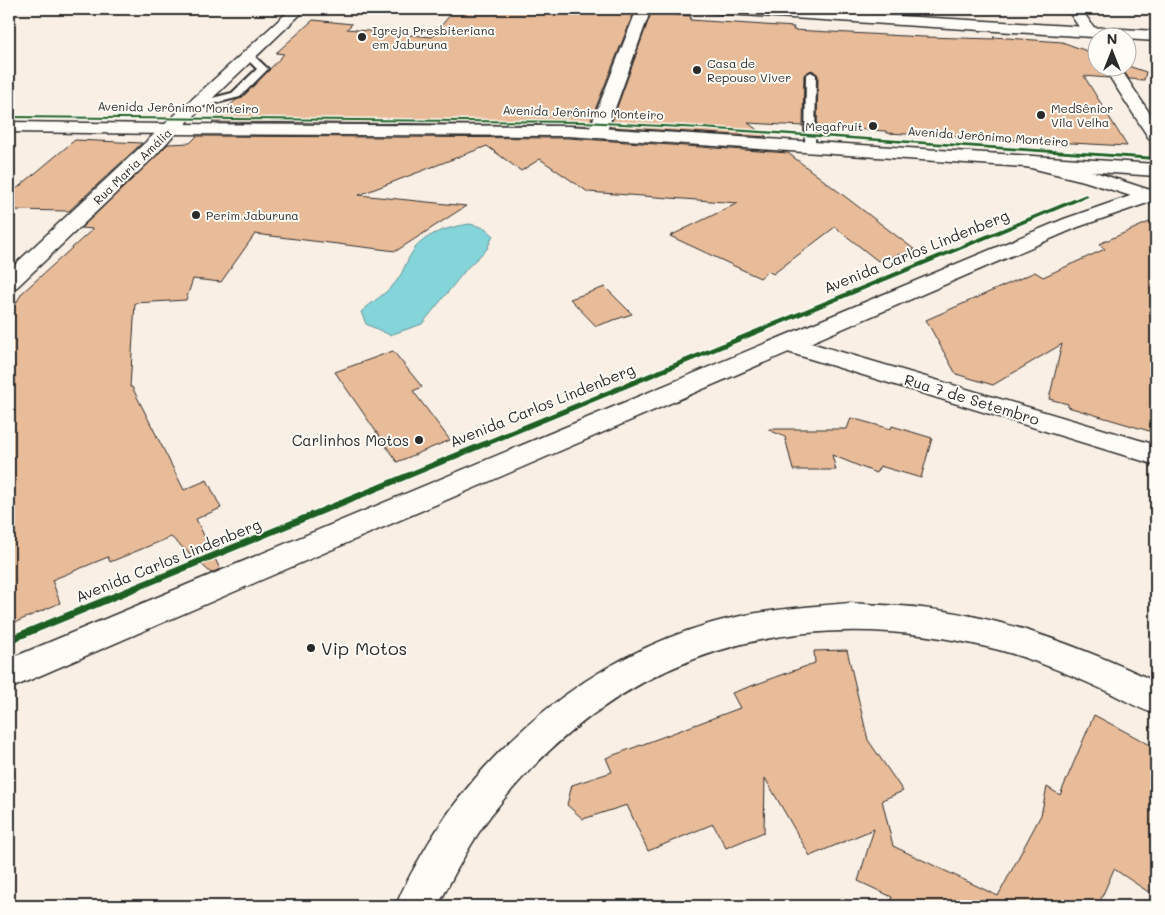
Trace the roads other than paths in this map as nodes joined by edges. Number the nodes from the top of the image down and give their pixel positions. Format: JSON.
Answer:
{"nodes":[{"id":1,"x":299,"y":9,"type":"edge"},
{"id":2,"x":644,"y":9,"type":"edge"},
{"id":3,"x":712,"y":9,"type":"edge"},
{"id":4,"x":1074,"y":9,"type":"edge"},
{"id":5,"x":1088,"y":30,"type":"edge"},
{"id":6,"x":1156,"y":36,"type":"edge"},
{"id":7,"x":1138,"y":37,"type":"edge"},
{"id":8,"x":1088,"y":39,"type":"edge"},
{"id":9,"x":812,"y":75,"type":"dead end"},
{"id":10,"x":1118,"y":78,"type":"edge"},
{"id":11,"x":9,"y":127,"type":"edge"},
{"id":12,"x":170,"y":129,"type":"junction"},
{"id":13,"x":597,"y":133,"type":"junction"},
{"id":14,"x":1156,"y":136,"type":"edge"},
{"id":15,"x":810,"y":148,"type":"junction"},
{"id":16,"x":1034,"y":163,"type":"junction"},
{"id":17,"x":1156,"y":170,"type":"edge"},
{"id":18,"x":1154,"y":195,"type":"edge"},
{"id":19,"x":9,"y":282,"type":"edge"},
{"id":20,"x":787,"y":344,"type":"junction"},
{"id":21,"x":1156,"y":455,"type":"edge"},
{"id":22,"x":9,"y":674,"type":"edge"},
{"id":23,"x":1156,"y":699,"type":"edge"},
{"id":24,"x":416,"y":906,"type":"edge"}],
"edges":[{"from":1,"to":12,"type":"street","name":"Rua Maria Amália"},
{"from":2,"to":13,"type":"street"},
{"from":3,"to":8,"type":"street"},
{"from":4,"to":5,"type":"street"},
{"from":6,"to":7,"type":"street"},
{"from":9,"to":15,"type":"lane"},
{"from":10,"to":14,"type":"street"},
{"from":11,"to":12,"type":"street","name":"Avenida Jerônimo Monteiro"},
{"from":12,"to":13,"type":"street","name":"Avenida Jerônimo Monteiro"},
{"from":12,"to":19,"type":"street","name":"Rua Maria Amália"},
{"from":13,"to":15,"type":"street","name":"Avenida Jerônimo Monteiro"},
{"from":15,"to":16,"type":"street","name":"Avenida Jerônimo Monteiro"},
{"from":16,"to":17,"type":"street","name":"Avenida Jerônimo Monteiro"},
{"from":16,"to":18,"type":"street"},
{"from":18,"to":20,"type":"street"},
{"from":20,"to":21,"type":"street","name":"Rua 7 de Setembro"},
{"from":20,"to":22,"type":"street"},
{"from":23,"to":24,"type":"street"}]}
